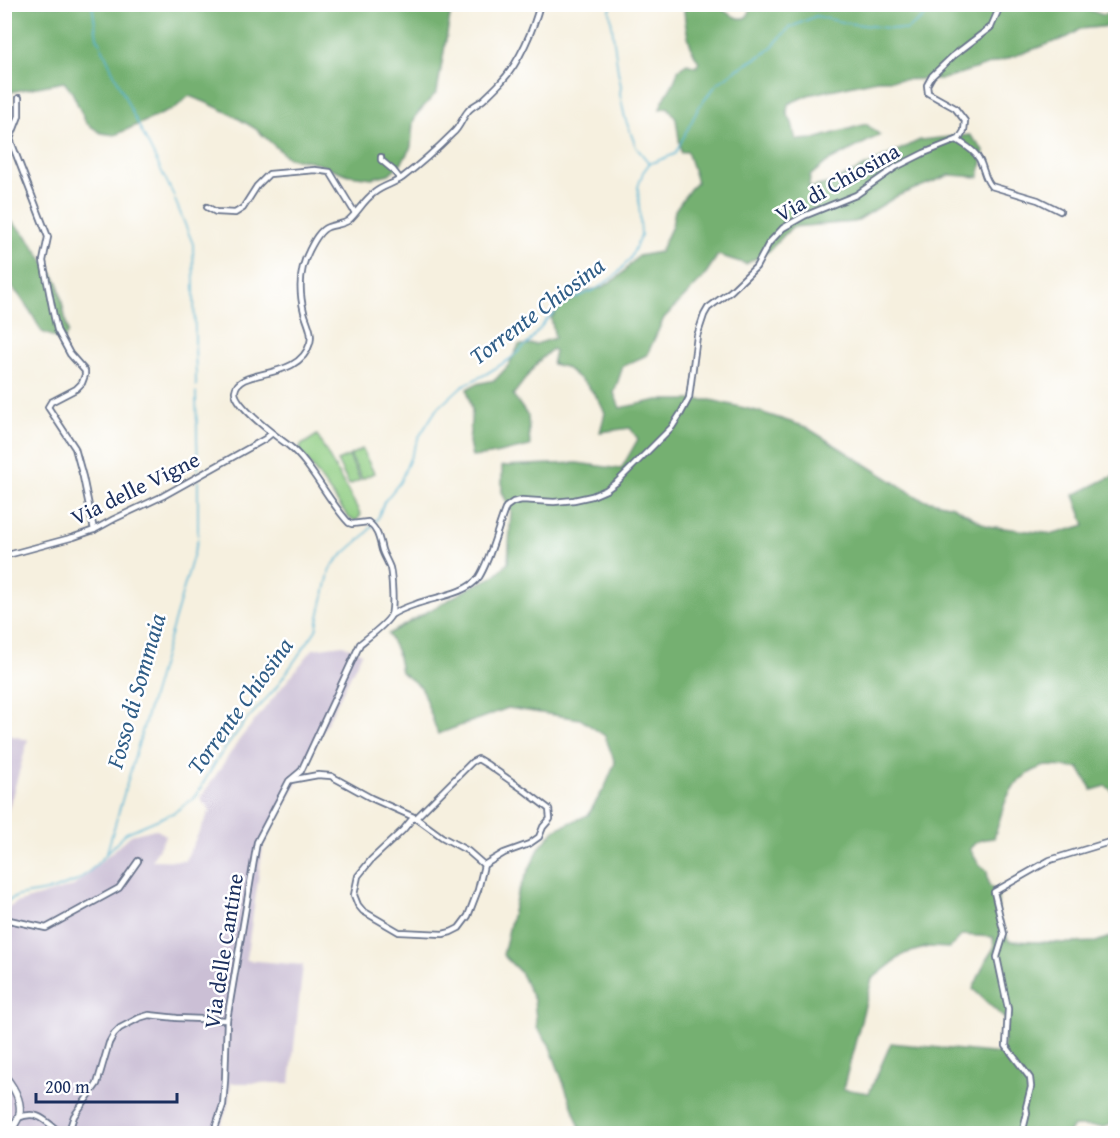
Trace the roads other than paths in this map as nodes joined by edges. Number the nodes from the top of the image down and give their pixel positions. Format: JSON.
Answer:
{"nodes":[{"id":1,"x":540,"y":4,"type":"edge"},
{"id":2,"x":1001,"y":4,"type":"edge"},
{"id":3,"x":19,"y":98,"type":"dead end"},
{"id":4,"x":957,"y":140,"type":"junction"},
{"id":5,"x":381,"y":157,"type":"dead end"},
{"id":6,"x":400,"y":179,"type":"junction"},
{"id":7,"x":207,"y":207,"type":"dead end"},
{"id":8,"x":1060,"y":211,"type":"dead end"},
{"id":9,"x":355,"y":213,"type":"junction"},
{"id":10,"x":271,"y":434,"type":"junction"},
{"id":11,"x":94,"y":530,"type":"junction"},
{"id":12,"x":4,"y":556,"type":"edge"},
{"id":13,"x":391,"y":615,"type":"junction"},
{"id":14,"x":289,"y":780,"type":"junction"},
{"id":15,"x":416,"y":818,"type":"junction"},
{"id":16,"x":1116,"y":840,"type":"edge"},
{"id":17,"x":138,"y":861,"type":"dead end"},
{"id":18,"x":484,"y":864,"type":"junction"},
{"id":19,"x":4,"y":923,"type":"edge"},
{"id":20,"x":227,"y":1020,"type":"junction"},
{"id":21,"x":4,"y":1075,"type":"edge"},
{"id":22,"x":18,"y":1118,"type":"junction"},
{"id":23,"x":9,"y":1133,"type":"edge"},
{"id":24,"x":62,"y":1134,"type":"edge"},
{"id":25,"x":68,"y":1134,"type":"edge"},
{"id":26,"x":213,"y":1134,"type":"edge"},
{"id":27,"x":1022,"y":1134,"type":"edge"}],
"edges":[{"from":1,"to":6,"type":"street"},
{"from":2,"to":4,"type":"street"},
{"from":3,"to":11,"type":"street"},
{"from":4,"to":8,"type":"street"},
{"from":4,"to":13,"type":"street","name":"Via di Chiosina"},
{"from":5,"to":6,"type":"street"},
{"from":6,"to":9,"type":"street"},
{"from":7,"to":9,"type":"street"},
{"from":9,"to":10,"type":"street"},
{"from":10,"to":11,"type":"street","name":"Via delle Vigne"},
{"from":10,"to":13,"type":"street"},
{"from":11,"to":12,"type":"street","name":"Via delle Vigne"},
{"from":13,"to":14,"type":"street","name":"Via delle Cantine"},
{"from":14,"to":15,"type":"street"},
{"from":14,"to":20,"type":"street","name":"Via delle Cantine"},
{"from":15,"to":18,"type":"street"},
{"from":15,"to":18,"type":"street"},
{"from":15,"to":18,"type":"street"},
{"from":16,"to":27,"type":"street"},
{"from":17,"to":19,"type":"street"},
{"from":20,"to":25,"type":"street"},
{"from":20,"to":26,"type":"street","name":"Via delle Cantine"},
{"from":21,"to":22,"type":"main road"},
{"from":22,"to":23,"type":"main road"},
{"from":22,"to":24,"type":"street"}]}
